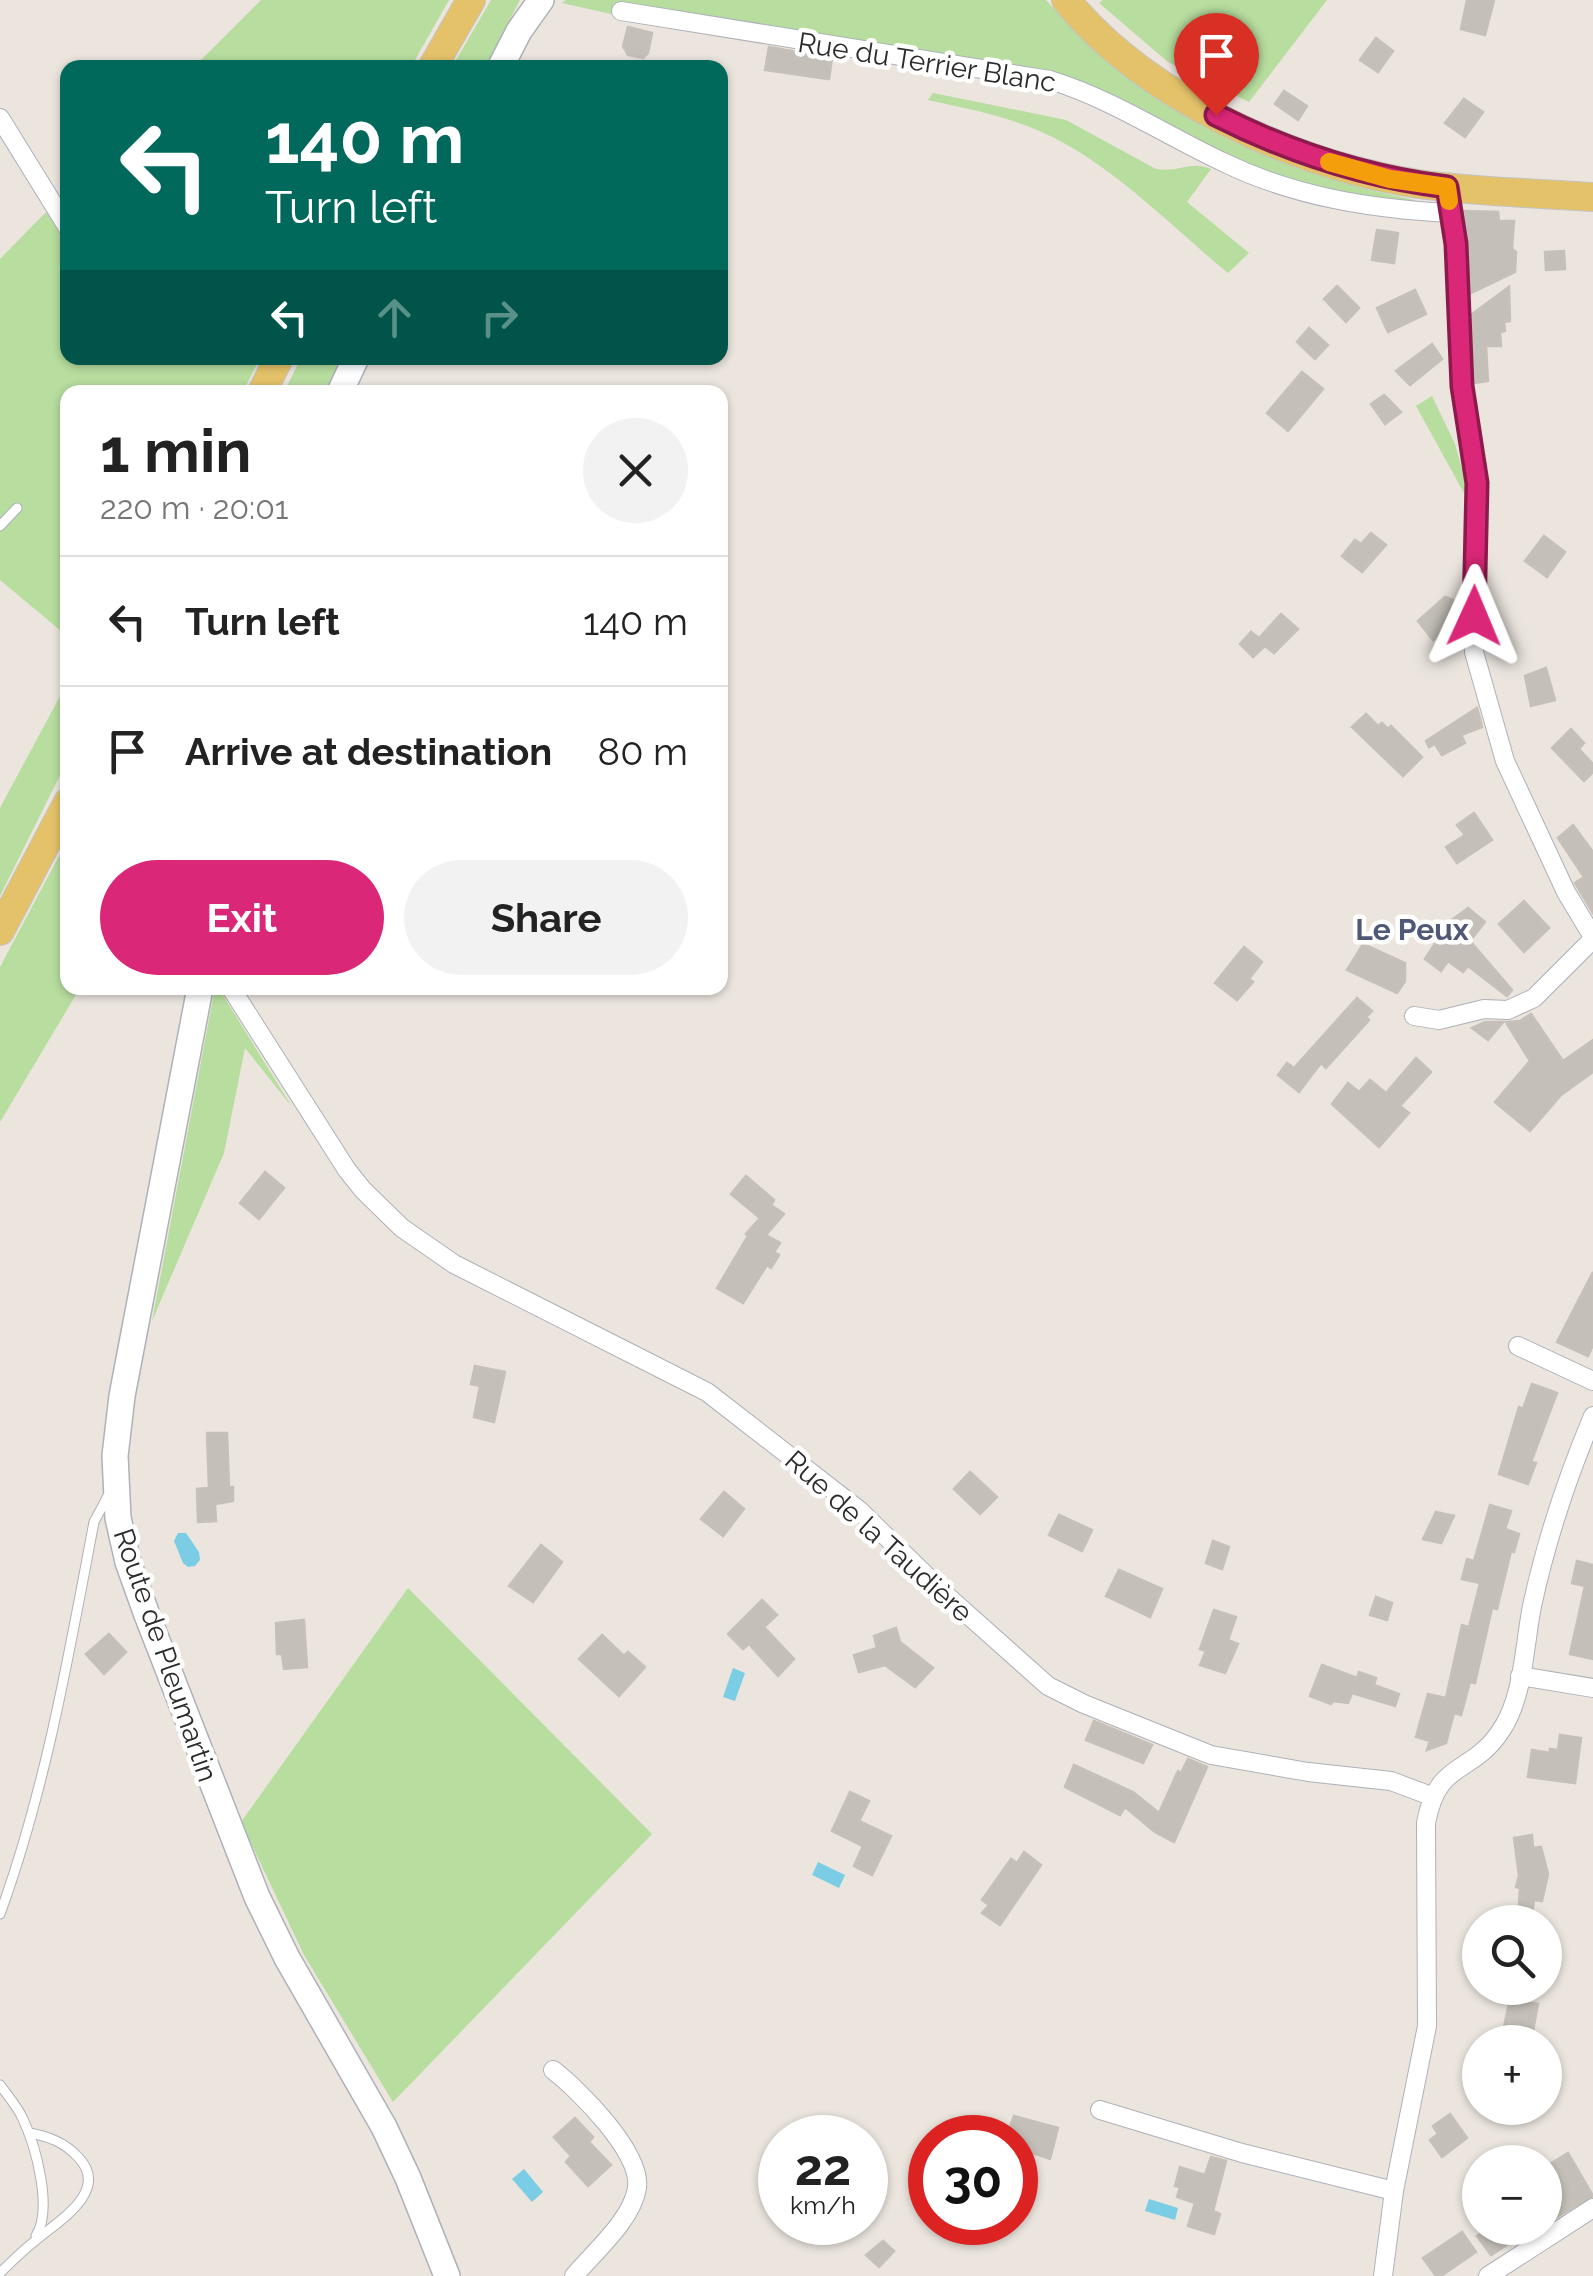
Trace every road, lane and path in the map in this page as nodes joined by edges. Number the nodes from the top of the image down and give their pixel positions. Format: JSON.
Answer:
{"nodes":[{"id":1,"x":470,"y":0,"type":"edge"},
{"id":2,"x":542,"y":0,"type":"edge"},
{"id":3,"x":1073,"y":2,"type":"edge"},
{"id":4,"x":621,"y":12,"type":"dead end"},
{"id":5,"x":436,"y":60,"type":"edge"},
{"id":6,"x":504,"y":60,"type":"edge"},
{"id":7,"x":0,"y":118,"type":"edge"},
{"id":8,"x":1593,"y":196,"type":"edge"},
{"id":9,"x":1448,"y":200,"type":"junction"},
{"id":10,"x":60,"y":215,"type":"edge"},
{"id":11,"x":16,"y":508,"type":"dead end"},
{"id":12,"x":0,"y":526,"type":"edge"},
{"id":13,"x":60,"y":817,"type":"edge"},
{"id":14,"x":0,"y":931,"type":"edge"},
{"id":15,"x":1593,"y":938,"type":"edge"},
{"id":16,"x":199,"y":995,"type":"edge"},
{"id":17,"x":235,"y":995,"type":"edge"},
{"id":18,"x":1414,"y":1016,"type":"dead end"},
{"id":19,"x":1518,"y":1346,"type":"dead end"},
{"id":20,"x":1593,"y":1381,"type":"edge"},
{"id":21,"x":1593,"y":1416,"type":"edge"},
{"id":22,"x":114,"y":1486,"type":"junction"},
{"id":23,"x":1520,"y":1676,"type":"junction"},
{"id":24,"x":1593,"y":1688,"type":"edge"},
{"id":25,"x":1431,"y":1796,"type":"junction"},
{"id":26,"x":0,"y":1914,"type":"edge"},
{"id":27,"x":553,"y":2070,"type":"dead end"},
{"id":28,"x":0,"y":2085,"type":"edge"},
{"id":29,"x":1100,"y":2110,"type":"dead end"},
{"id":30,"x":29,"y":2133,"type":"junction"},
{"id":31,"x":1394,"y":2191,"type":"junction"},
{"id":32,"x":1593,"y":2208,"type":"edge"},
{"id":33,"x":32,"y":2242,"type":"junction"},
{"id":34,"x":0,"y":2274,"type":"edge"},
{"id":35,"x":447,"y":2276,"type":"edge"},
{"id":36,"x":574,"y":2276,"type":"edge"},
{"id":37,"x":1383,"y":2276,"type":"edge"},
{"id":38,"x":1488,"y":2276,"type":"edge"}],
"edges":[{"from":1,"to":5,"type":"main road"},
{"from":2,"to":6,"type":"main road"},
{"from":3,"to":9,"type":"main road"},
{"from":4,"to":9,"type":"street","name":"Rue du Terrier Blanc"},
{"from":7,"to":10,"type":"street"},
{"from":8,"to":9,"type":"main road"},
{"from":9,"to":15,"type":"street"},
{"from":11,"to":12,"type":"lane"},
{"from":13,"to":14,"type":"main road"},
{"from":15,"to":18,"type":"street"},
{"from":16,"to":22,"type":"main road","name":"Route de Pleumartin"},
{"from":17,"to":25,"type":"street","name":"Rue de la Taudière"},
{"from":19,"to":20,"type":"street"},
{"from":21,"to":23,"type":"street"},
{"from":22,"to":26,"type":"lane"},
{"from":22,"to":35,"type":"main road","name":"Route de Pleumartin"},
{"from":23,"to":24,"type":"street"},
{"from":23,"to":25,"type":"street"},
{"from":25,"to":31,"type":"street"},
{"from":27,"to":36,"type":"street"},
{"from":28,"to":30,"type":"lane"},
{"from":29,"to":31,"type":"street"},
{"from":30,"to":33,"type":"lane"},
{"from":30,"to":33,"type":"lane"},
{"from":31,"to":37,"type":"street"},
{"from":32,"to":38,"type":"street"},
{"from":33,"to":34,"type":"lane"}]}
